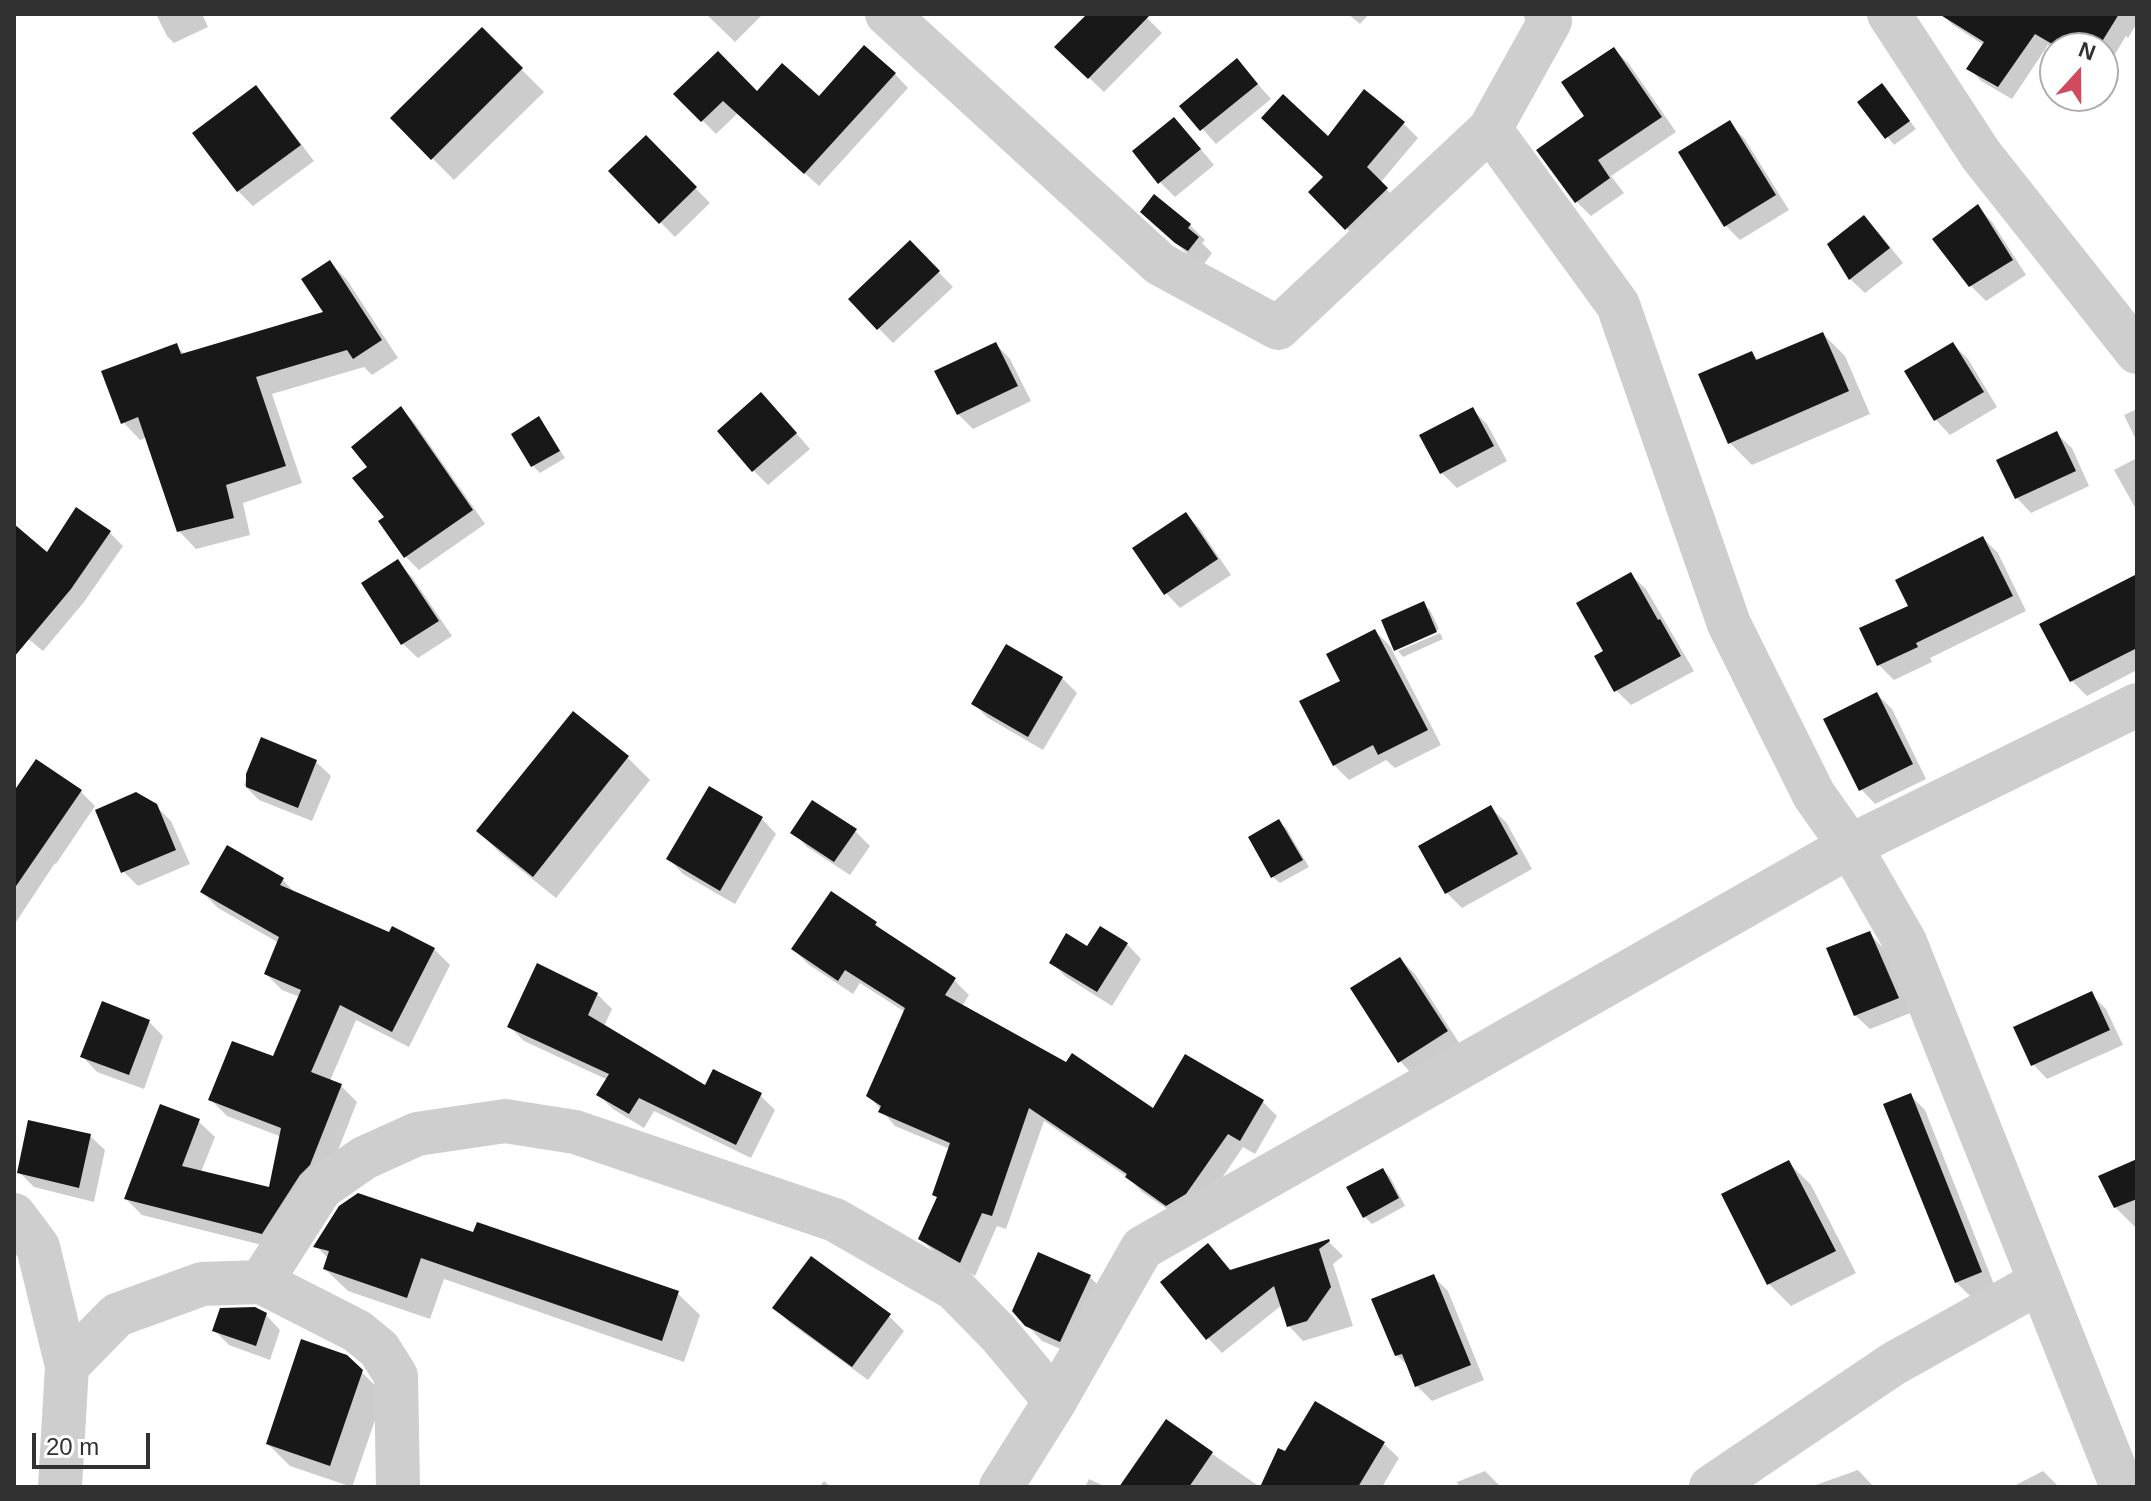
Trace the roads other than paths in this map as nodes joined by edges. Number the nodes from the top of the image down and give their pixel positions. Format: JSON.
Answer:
{"nodes":[{"id":1,"x":887,"y":14,"type":"edge"},
{"id":2,"x":1546,"y":14,"type":"edge"},
{"id":3,"x":1889,"y":14,"type":"edge"},
{"id":4,"x":1490,"y":129,"type":"junction"},
{"id":5,"x":2137,"y":352,"type":"edge"},
{"id":6,"x":2137,"y":705,"type":"edge"},
{"id":7,"x":1850,"y":846,"type":"junction"},
{"id":8,"x":14,"y":1215,"type":"edge"},
{"id":9,"x":261,"y":1282,"type":"junction"},
{"id":10,"x":2040,"y":1282,"type":"junction"},
{"id":11,"x":67,"y":1366,"type":"junction"},
{"id":12,"x":1055,"y":1401,"type":"junction"},
{"id":13,"x":60,"y":1487,"type":"edge"},
{"id":14,"x":398,"y":1487,"type":"edge"},
{"id":15,"x":1001,"y":1487,"type":"edge"},
{"id":16,"x":1711,"y":1487,"type":"edge"},
{"id":17,"x":2122,"y":1487,"type":"edge"}],
"edges":[{"from":1,"to":4,"type":"street"},
{"from":2,"to":4,"type":"street"},
{"from":3,"to":5,"type":"street"},
{"from":4,"to":7,"type":"street"},
{"from":6,"to":7,"type":"street"},
{"from":7,"to":10,"type":"street"},
{"from":7,"to":12,"type":"street"},
{"from":8,"to":11,"type":"street"},
{"from":9,"to":11,"type":"street"},
{"from":9,"to":12,"type":"street"},
{"from":9,"to":14,"type":"street"},
{"from":10,"to":16,"type":"street"},
{"from":10,"to":17,"type":"street"},
{"from":11,"to":13,"type":"street"},
{"from":12,"to":15,"type":"street"}]}
